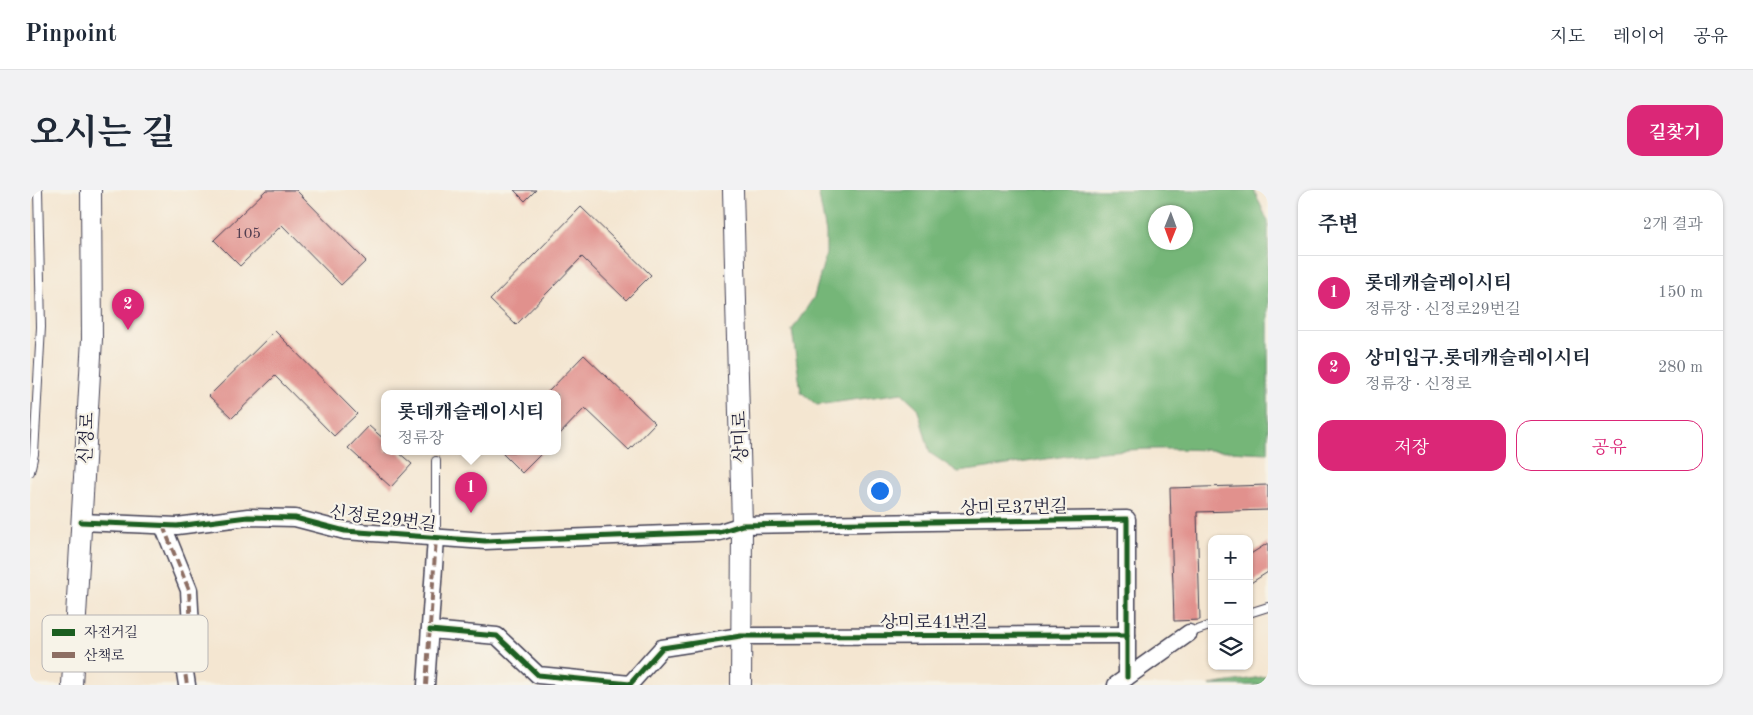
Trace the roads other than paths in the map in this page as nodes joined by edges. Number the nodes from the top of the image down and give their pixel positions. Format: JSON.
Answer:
{"nodes":[{"id":1,"x":38,"y":190,"type":"edge"},
{"id":2,"x":91,"y":190,"type":"edge"},
{"id":3,"x":733,"y":190,"type":"edge"},
{"id":4,"x":436,"y":461,"type":"dead end"},
{"id":5,"x":30,"y":472,"type":"edge"},
{"id":6,"x":81,"y":522,"type":"junction"},
{"id":7,"x":742,"y":525,"type":"junction"},
{"id":8,"x":163,"y":526,"type":"junction"},
{"id":9,"x":436,"y":538,"type":"junction"},
{"id":10,"x":1268,"y":607,"type":"edge"},
{"id":11,"x":1253,"y":612,"type":"edge"},
{"id":12,"x":76,"y":615,"type":"edge"},
{"id":13,"x":190,"y":615,"type":"edge"},
{"id":14,"x":1208,"y":627,"type":"edge"},
{"id":15,"x":430,"y":630,"type":"junction"},
{"id":16,"x":1189,"y":633,"type":"joint"},
{"id":17,"x":1127,"y":635,"type":"junction"},
{"id":18,"x":741,"y":636,"type":"junction"},
{"id":19,"x":73,"y":672,"type":"edge"},
{"id":20,"x":185,"y":672,"type":"edge"},
{"id":21,"x":1122,"y":681,"type":"edge"},
{"id":22,"x":72,"y":685,"type":"edge"},
{"id":23,"x":187,"y":685,"type":"edge"},
{"id":24,"x":426,"y":685,"type":"edge"},
{"id":25,"x":741,"y":685,"type":"edge"}],
"edges":[{"from":1,"to":5,"type":"lane"},
{"from":2,"to":6,"type":"street","name":"신정로"},
{"from":3,"to":7,"type":"street","name":"상미로"},
{"from":4,"to":9,"type":"lane"},
{"from":6,"to":8,"type":"street","name":"신정로29번길"},
{"from":6,"to":12,"type":"street","name":"신정로"},
{"from":7,"to":9,"type":"street","name":"신정로29번길"},
{"from":7,"to":17,"type":"street","name":"상미로37번길"},
{"from":7,"to":18,"type":"street","name":"상미로"},
{"from":8,"to":9,"type":"street","name":"신정로29번길"},
{"from":8,"to":13,"type":"street"},
{"from":9,"to":15,"type":"street"},
{"from":10,"to":11,"type":"lane"},
{"from":14,"to":16,"type":"lane"},
{"from":15,"to":18,"type":"street","name":"상미로41번길"},
{"from":15,"to":24,"type":"street"},
{"from":16,"to":21,"type":"street"},
{"from":17,"to":18,"type":"street","name":"상미로41번길"},
{"from":17,"to":21,"type":"street","name":"상미로37번길"},
{"from":18,"to":25,"type":"street","name":"상미로"},
{"from":19,"to":22,"type":"street","name":"신정로"},
{"from":20,"to":23,"type":"street"}]}
